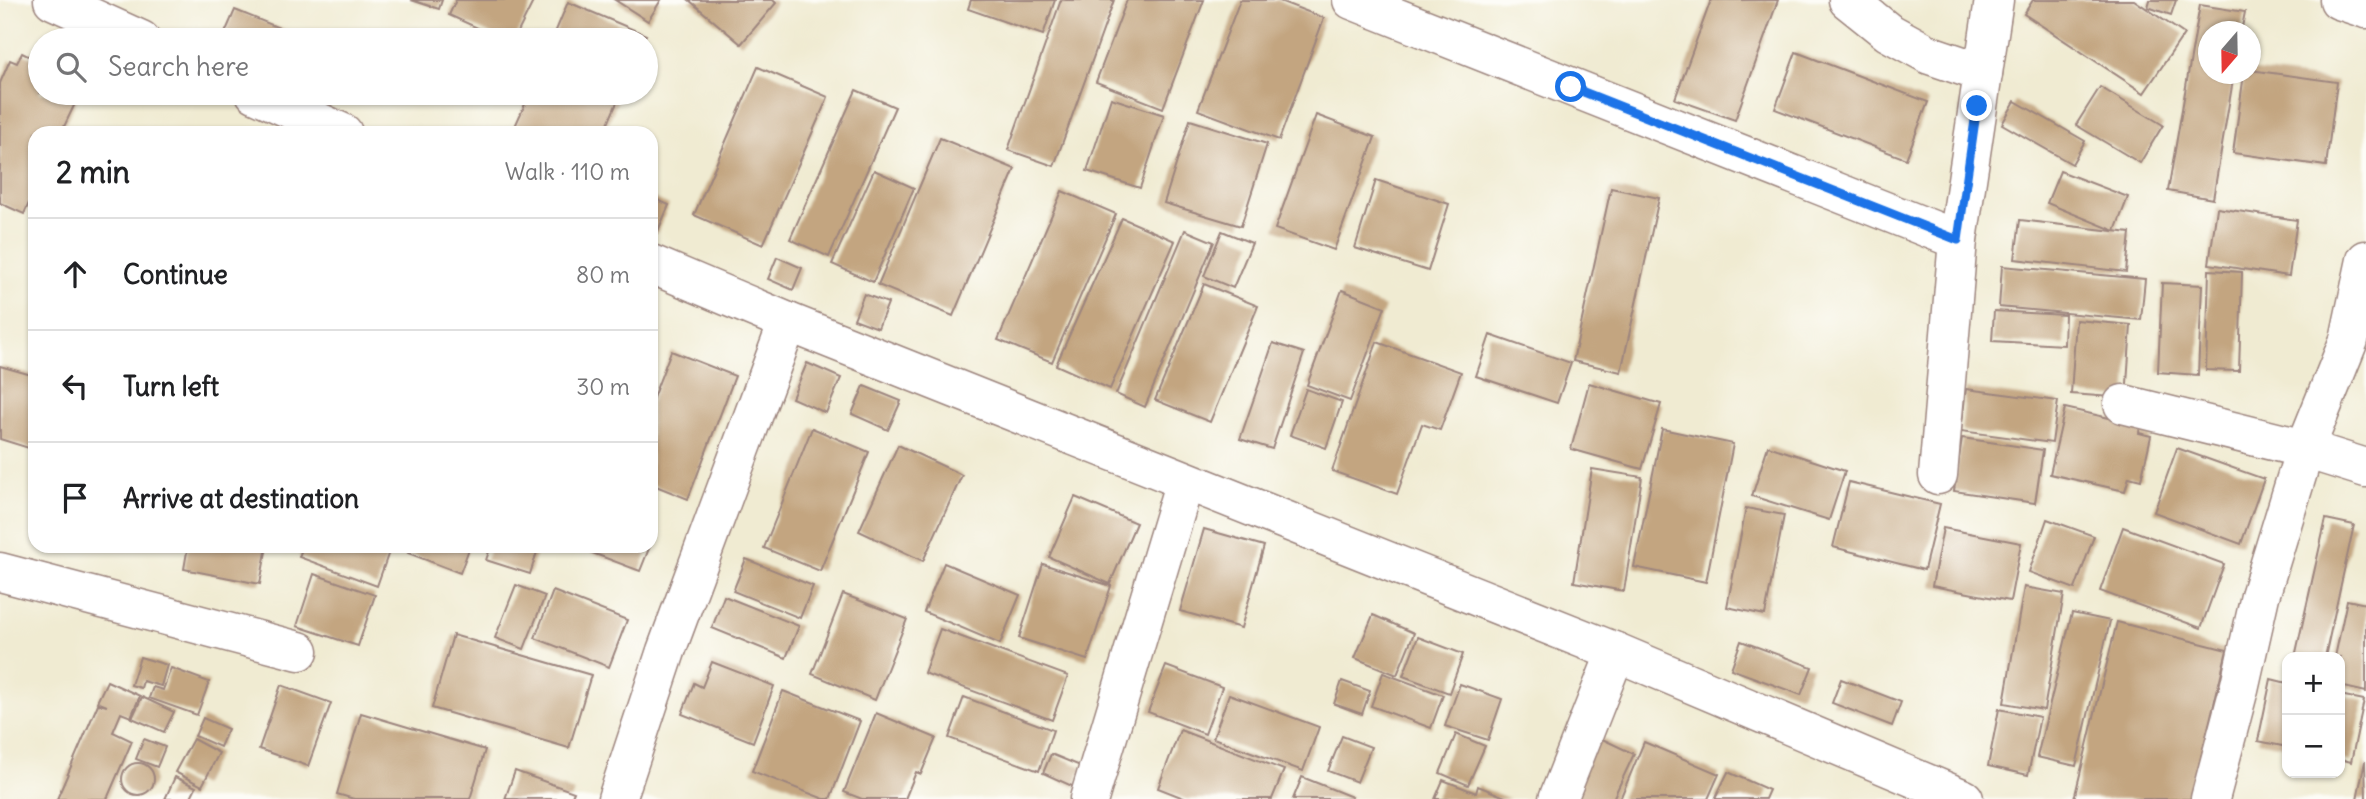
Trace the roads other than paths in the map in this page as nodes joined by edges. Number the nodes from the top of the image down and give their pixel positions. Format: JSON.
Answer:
{"nodes":[{"id":1,"x":53,"y":0,"type":"edge"},
{"id":2,"x":1352,"y":0,"type":"edge"},
{"id":3,"x":1848,"y":0,"type":"edge"},
{"id":4,"x":1994,"y":0,"type":"edge"},
{"id":5,"x":2339,"y":0,"type":"edge"},
{"id":6,"x":2366,"y":9,"type":"edge"},
{"id":7,"x":115,"y":28,"type":"edge"},
{"id":8,"x":1983,"y":73,"type":"junction"},
{"id":9,"x":281,"y":105,"type":"edge"},
{"id":10,"x":328,"y":126,"type":"edge"},
{"id":11,"x":1958,"y":240,"type":"junction"},
{"id":12,"x":2366,"y":260,"type":"edge"},
{"id":13,"x":658,"y":267,"type":"edge"},
{"id":14,"x":788,"y":322,"type":"junction"},
{"id":15,"x":2123,"y":404,"type":"dead end"},
{"id":16,"x":2305,"y":449,"type":"junction"},
{"id":17,"x":2366,"y":468,"type":"edge"},
{"id":18,"x":1938,"y":475,"type":"dead end"},
{"id":19,"x":1185,"y":481,"type":"junction"},
{"id":20,"x":0,"y":572,"type":"edge"},
{"id":21,"x":299,"y":651,"type":"dead end"},
{"id":22,"x":1616,"y":652,"type":"junction"},
{"id":23,"x":617,"y":799,"type":"edge"},
{"id":24,"x":1089,"y":799,"type":"edge"},
{"id":25,"x":1558,"y":799,"type":"edge"},
{"id":26,"x":1964,"y":799,"type":"edge"},
{"id":27,"x":2210,"y":799,"type":"edge"}],
"edges":[{"from":1,"to":7,"type":"street"},
{"from":2,"to":11,"type":"street"},
{"from":3,"to":8,"type":"street"},
{"from":4,"to":8,"type":"street"},
{"from":5,"to":6,"type":"street"},
{"from":8,"to":11,"type":"street"},
{"from":9,"to":10,"type":"street"},
{"from":11,"to":18,"type":"street"},
{"from":12,"to":16,"type":"street"},
{"from":13,"to":14,"type":"street"},
{"from":14,"to":19,"type":"street"},
{"from":14,"to":23,"type":"street"},
{"from":15,"to":16,"type":"street"},
{"from":16,"to":17,"type":"street"},
{"from":16,"to":27,"type":"street"},
{"from":19,"to":22,"type":"street"},
{"from":19,"to":24,"type":"street"},
{"from":20,"to":21,"type":"street"},
{"from":22,"to":25,"type":"street"},
{"from":22,"to":26,"type":"street"}]}
